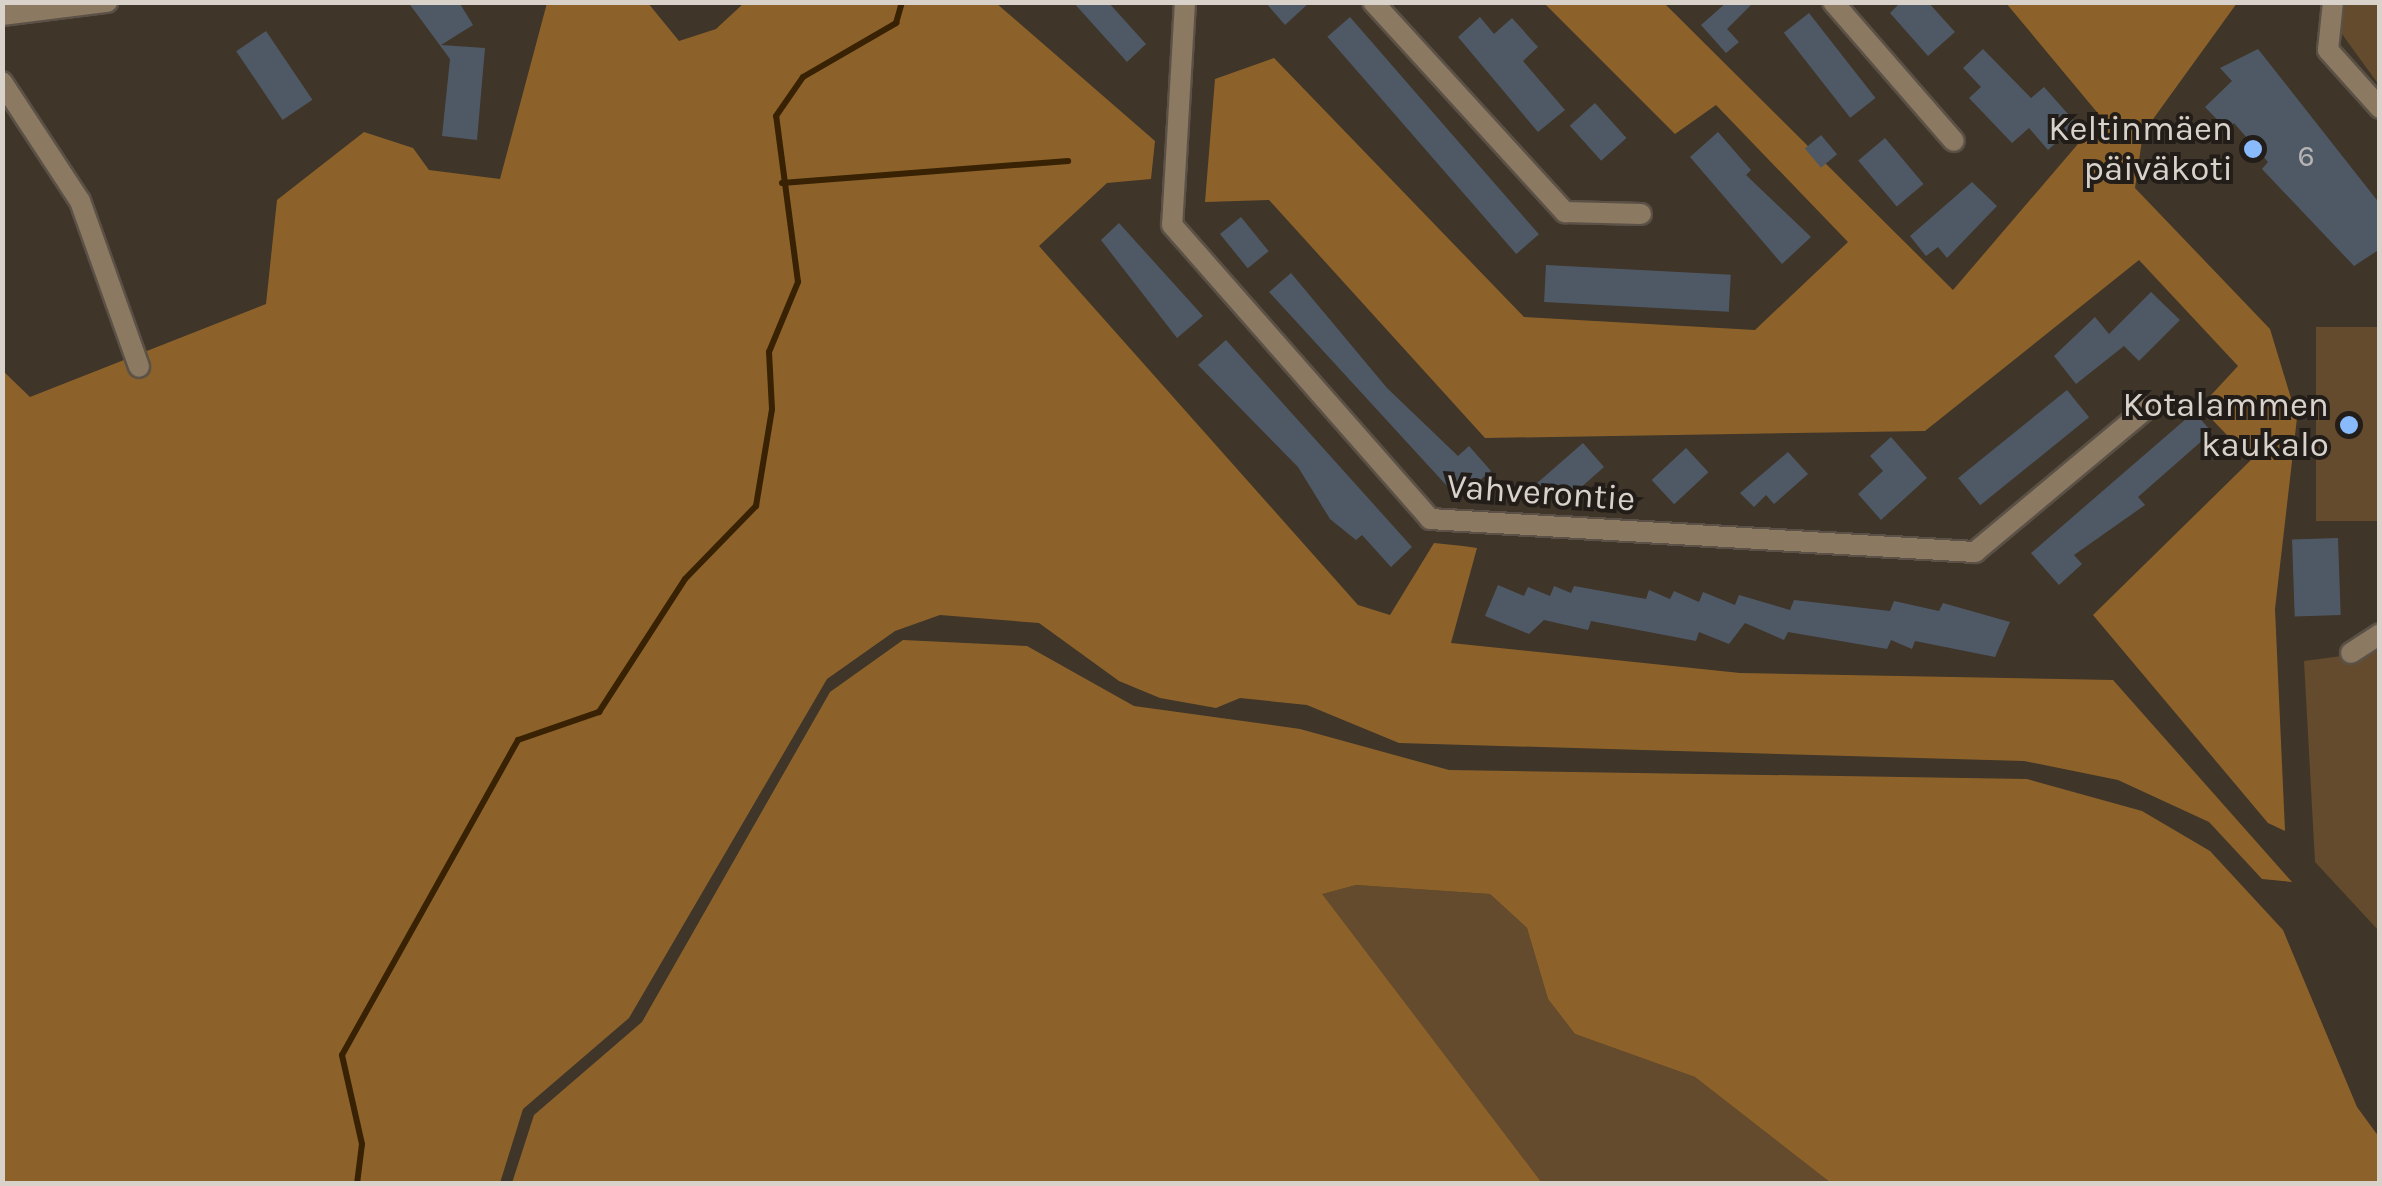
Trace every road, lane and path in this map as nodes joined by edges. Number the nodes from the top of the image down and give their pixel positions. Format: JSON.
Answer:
{"nodes":[{"id":1,"x":106,"y":2,"type":"edge"},
{"id":2,"x":1185,"y":2,"type":"edge"},
{"id":3,"x":1374,"y":2,"type":"edge"},
{"id":4,"x":1832,"y":2,"type":"edge"},
{"id":5,"x":2333,"y":2,"type":"edge"},
{"id":6,"x":2,"y":15,"type":"edge"},
{"id":7,"x":2,"y":82,"type":"edge"},
{"id":8,"x":2380,"y":108,"type":"edge"},
{"id":9,"x":1954,"y":142,"type":"dead end"},
{"id":10,"x":1641,"y":214,"type":"dead end"},
{"id":11,"x":139,"y":367,"type":"dead end"},
{"id":12,"x":2147,"y":408,"type":"dead end"},
{"id":13,"x":2380,"y":634,"type":"edge"},
{"id":14,"x":2351,"y":653,"type":"dead end"}],
"edges":[{"from":1,"to":6,"type":"street"},
{"from":2,"to":12,"type":"street","name":"Vahverontie"},
{"from":3,"to":10,"type":"street"},
{"from":4,"to":9,"type":"street"},
{"from":5,"to":8,"type":"street"},
{"from":7,"to":11,"type":"street"},
{"from":13,"to":14,"type":"street"}]}
